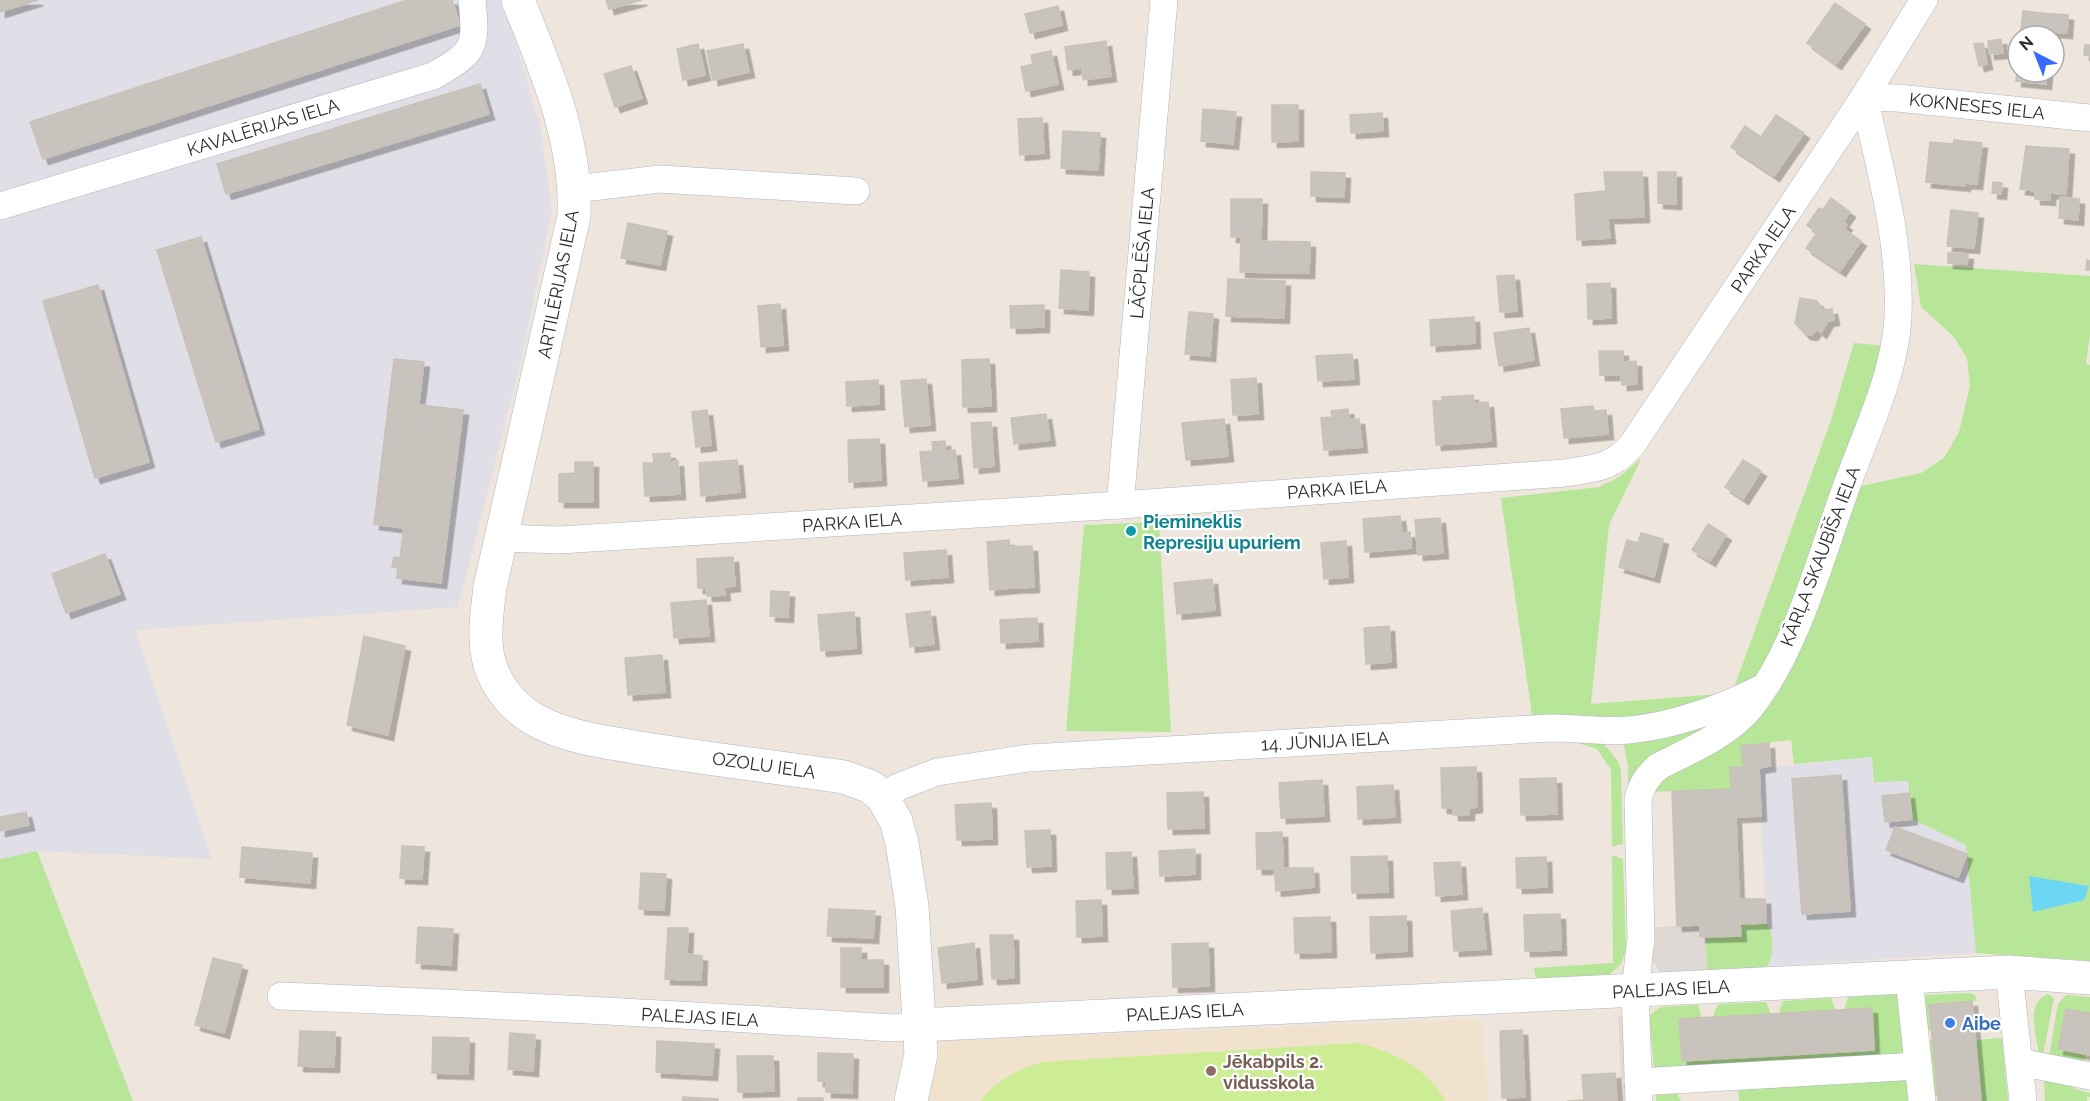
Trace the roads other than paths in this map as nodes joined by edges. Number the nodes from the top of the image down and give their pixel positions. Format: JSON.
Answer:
{"nodes":[{"id":1,"x":472,"y":0,"type":"edge"},
{"id":2,"x":518,"y":0,"type":"edge"},
{"id":3,"x":1164,"y":0,"type":"edge"},
{"id":4,"x":1924,"y":0,"type":"edge"},
{"id":5,"x":1864,"y":98,"type":"junction"},
{"id":6,"x":2090,"y":118,"type":"edge"},
{"id":7,"x":575,"y":189,"type":"junction"},
{"id":8,"x":856,"y":191,"type":"dead end"},
{"id":9,"x":0,"y":206,"type":"edge"},
{"id":10,"x":1120,"y":505,"type":"junction"},
{"id":11,"x":502,"y":538,"type":"junction"},
{"id":12,"x":1766,"y":686,"type":"junction"},
{"id":13,"x":883,"y":798,"type":"junction"},
{"id":14,"x":2009,"y":972,"type":"junction"},
{"id":15,"x":1909,"y":978,"type":"junction"},
{"id":16,"x":2090,"y":978,"type":"edge"},
{"id":17,"x":1635,"y":990,"type":"junction"},
{"id":18,"x":281,"y":996,"type":"dead end"},
{"id":19,"x":919,"y":1025,"type":"junction"},
{"id":20,"x":2020,"y":1062,"type":"junction"},
{"id":21,"x":1918,"y":1066,"type":"junction"},
{"id":22,"x":2090,"y":1076,"type":"edge"},
{"id":23,"x":1638,"y":1091,"type":"edge"},
{"id":24,"x":911,"y":1101,"type":"edge"},
{"id":25,"x":1922,"y":1101,"type":"edge"},
{"id":26,"x":2023,"y":1101,"type":"edge"}],
"edges":[{"from":1,"to":9,"type":"street","name":"KAVALĒRIJAS IELA"},
{"from":2,"to":7,"type":"street","name":"ARTILĒRIJAS IELA"},
{"from":3,"to":10,"type":"street","name":"LĀČPLĒŠA IELA"},
{"from":4,"to":5,"type":"street","name":"PARKA IELA"},
{"from":5,"to":6,"type":"street","name":"KOKNESES IELA"},
{"from":5,"to":10,"type":"street","name":"PARKA IELA"},
{"from":5,"to":12,"type":"street","name":"KĀRĻA SKAUBĪŠA IELA"},
{"from":7,"to":8,"type":"street"},
{"from":7,"to":11,"type":"street","name":"ARTILĒRIJAS IELA"},
{"from":10,"to":11,"type":"street","name":"PARKA IELA"},
{"from":11,"to":13,"type":"street","name":"OZOLU IELA"},
{"from":12,"to":13,"type":"street","name":"14. JŪNIJA IELA"},
{"from":12,"to":17,"type":"street","name":"KĀRĻA SKAUBĪŠA IELA"},
{"from":13,"to":19,"type":"street","name":"OZOLU IELA"},
{"from":14,"to":15,"type":"street","name":"PALEJAS IELA"},
{"from":14,"to":16,"type":"street","name":"PALEJAS IELA"},
{"from":14,"to":20,"type":"street"},
{"from":15,"to":17,"type":"street","name":"PALEJAS IELA"},
{"from":15,"to":21,"type":"street"},
{"from":17,"to":19,"type":"street","name":"PALEJAS IELA"},
{"from":17,"to":23,"type":"street","name":"KĀRĻA SKAUBĪŠA IELA"},
{"from":18,"to":19,"type":"street","name":"PALEJAS IELA"},
{"from":19,"to":24,"type":"street","name":"OZOLU IELA"},
{"from":20,"to":22,"type":"street"},
{"from":20,"to":26,"type":"street"},
{"from":21,"to":23,"type":"street"},
{"from":21,"to":25,"type":"street"}]}
